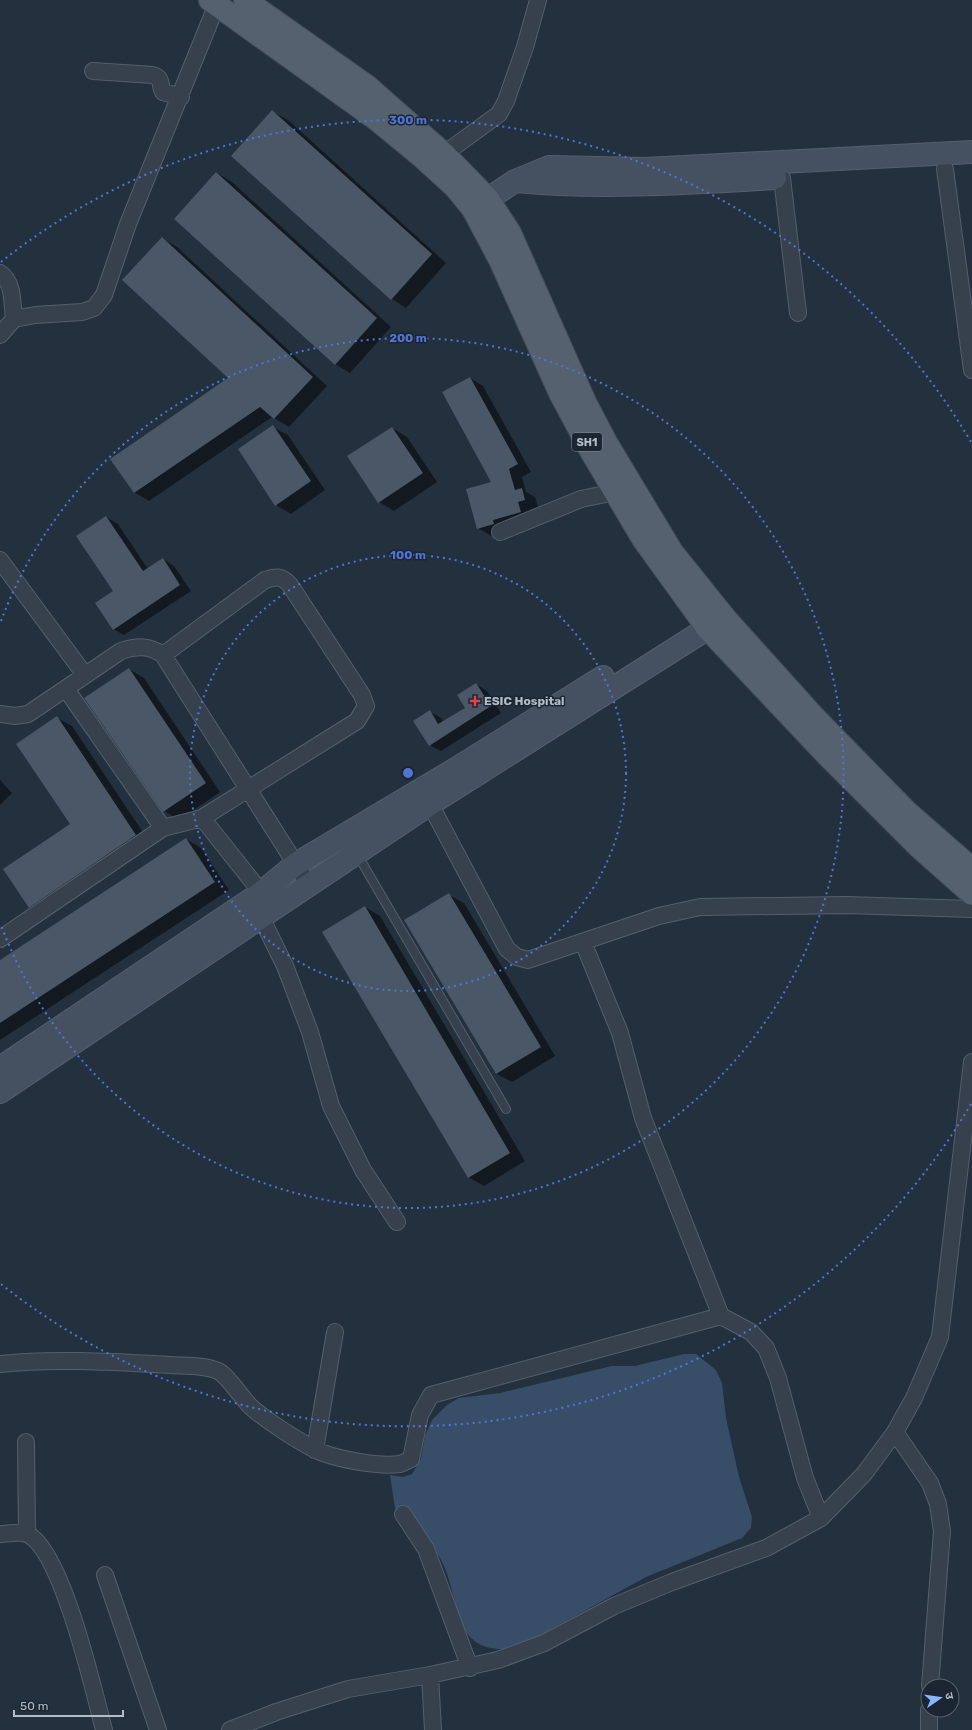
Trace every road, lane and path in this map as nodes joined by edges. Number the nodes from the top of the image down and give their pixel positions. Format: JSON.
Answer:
{"nodes":[{"id":1,"x":246,"y":0,"type":"edge"},
{"id":2,"x":538,"y":0,"type":"edge"},
{"id":3,"x":214,"y":2,"type":"edge"},
{"id":4,"x":93,"y":71,"type":"dead end"},
{"id":5,"x":181,"y":97,"type":"junction"},
{"id":6,"x":972,"y":152,"type":"edge"},
{"id":7,"x":444,"y":154,"type":"junction"},
{"id":8,"x":972,"y":167,"type":"edge"},
{"id":9,"x":945,"y":169,"type":"junction"},
{"id":10,"x":782,"y":178,"type":"junction"},
{"id":11,"x":515,"y":181,"type":"junction"},
{"id":12,"x":481,"y":204,"type":"junction"},
{"id":13,"x":0,"y":273,"type":"edge"},
{"id":14,"x":798,"y":313,"type":"dead end"},
{"id":15,"x":14,"y":319,"type":"junction"},
{"id":16,"x":0,"y":335,"type":"edge"},
{"id":17,"x":972,"y":370,"type":"edge"},
{"id":18,"x":623,"y":489,"type":"junction"},
{"id":19,"x":500,"y":532,"type":"dead end"},
{"id":20,"x":0,"y":560,"type":"edge"},
{"id":21,"x":712,"y":618,"type":"junction"},
{"id":22,"x":163,"y":655,"type":"junction"},
{"id":23,"x":85,"y":675,"type":"junction"},
{"id":24,"x":66,"y":689,"type":"junction"},
{"id":25,"x":0,"y":714,"type":"edge"},
{"id":26,"x":248,"y":788,"type":"junction"},
{"id":27,"x":430,"y":804,"type":"junction"},
{"id":28,"x":202,"y":818,"type":"junction"},
{"id":29,"x":162,"y":828,"type":"junction"},
{"id":30,"x":356,"y":853,"type":"junction"},
{"id":31,"x":296,"y":864,"type":"junction"},
{"id":32,"x":972,"y":869,"type":"edge"},
{"id":33,"x":309,"y":885,"type":"junction"},
{"id":34,"x":972,"y":894,"type":"edge"},
{"id":35,"x":265,"y":906,"type":"junction"},
{"id":36,"x":972,"y":909,"type":"edge"},
{"id":37,"x":0,"y":939,"type":"edge"},
{"id":38,"x":583,"y":942,"type":"junction"},
{"id":39,"x":972,"y":1062,"type":"edge"},
{"id":40,"x":0,"y":1068,"type":"edge"},
{"id":41,"x":0,"y":1092,"type":"edge"},
{"id":42,"x":506,"y":1109,"type":"dead end"},
{"id":43,"x":397,"y":1222,"type":"dead end"},
{"id":44,"x":721,"y":1316,"type":"junction"},
{"id":45,"x":335,"y":1332,"type":"dead end"},
{"id":46,"x":0,"y":1364,"type":"edge"},
{"id":47,"x":895,"y":1432,"type":"junction"},
{"id":48,"x":26,"y":1442,"type":"dead end"},
{"id":49,"x":315,"y":1450,"type":"junction"},
{"id":50,"x":403,"y":1514,"type":"dead end"},
{"id":51,"x":821,"y":1518,"type":"junction"},
{"id":52,"x":0,"y":1534,"type":"edge"},
{"id":53,"x":27,"y":1534,"type":"junction"},
{"id":54,"x":105,"y":1574,"type":"dead end"},
{"id":55,"x":470,"y":1668,"type":"junction"},
{"id":56,"x":430,"y":1675,"type":"junction"},
{"id":57,"x":931,"y":1678,"type":"edge"},
{"id":58,"x":929,"y":1718,"type":"edge"},
{"id":59,"x":104,"y":1730,"type":"edge"},
{"id":60,"x":158,"y":1730,"type":"edge"},
{"id":61,"x":230,"y":1730,"type":"edge"},
{"id":62,"x":433,"y":1730,"type":"edge"},
{"id":63,"x":928,"y":1730,"type":"edge"}],
"edges":[{"from":1,"to":7,"type":"main road","number":"SH1"},
{"from":2,"to":7,"type":"street"},
{"from":3,"to":5,"type":"street"},
{"from":3,"to":12,"type":"main road","number":"SH1"},
{"from":4,"to":5,"type":"street"},
{"from":5,"to":15,"type":"street"},
{"from":6,"to":11,"type":"main road"},
{"from":7,"to":12,"type":"main road","number":"SH1"},
{"from":8,"to":9,"type":"main road"},
{"from":9,"to":10,"type":"main road"},
{"from":9,"to":17,"type":"street"},
{"from":10,"to":11,"type":"main road"},
{"from":10,"to":14,"type":"street"},
{"from":11,"to":12,"type":"main road"},
{"from":12,"to":18,"type":"main road","number":"SH1"},
{"from":13,"to":15,"type":"street"},
{"from":15,"to":16,"type":"street"},
{"from":18,"to":19,"type":"street"},
{"from":18,"to":21,"type":"main road","number":"SH1"},
{"from":20,"to":23,"type":"street"},
{"from":21,"to":27,"type":"main road"},
{"from":21,"to":31,"type":"main road"},
{"from":21,"to":32,"type":"main road","number":"SH1"},
{"from":21,"to":34,"type":"main road","number":"SH1"},
{"from":22,"to":23,"type":"street"},
{"from":22,"to":26,"type":"street"},
{"from":22,"to":26,"type":"street"},
{"from":23,"to":24,"type":"street"},
{"from":24,"to":25,"type":"street"},
{"from":24,"to":29,"type":"street"},
{"from":26,"to":28,"type":"street"},
{"from":26,"to":31,"type":"street"},
{"from":27,"to":30,"type":"main road"},
{"from":27,"to":38,"type":"street"},
{"from":28,"to":29,"type":"street"},
{"from":28,"to":35,"type":"street"},
{"from":29,"to":37,"type":"street"},
{"from":30,"to":33,"type":"main road"},
{"from":30,"to":42,"type":"lane"},
{"from":31,"to":33,"type":"street"},
{"from":31,"to":35,"type":"main road"},
{"from":33,"to":35,"type":"main road"},
{"from":35,"to":40,"type":"main road"},
{"from":35,"to":41,"type":"main road"},
{"from":35,"to":43,"type":"street"},
{"from":36,"to":38,"type":"street"},
{"from":38,"to":44,"type":"street"},
{"from":39,"to":47,"type":"street"},
{"from":44,"to":49,"type":"street"},
{"from":44,"to":51,"type":"street"},
{"from":45,"to":49,"type":"street"},
{"from":46,"to":49,"type":"street"},
{"from":47,"to":51,"type":"street"},
{"from":47,"to":57,"type":"street"},
{"from":48,"to":53,"type":"street"},
{"from":50,"to":55,"type":"street"},
{"from":51,"to":55,"type":"street"},
{"from":52,"to":53,"type":"street"},
{"from":53,"to":59,"type":"street"},
{"from":54,"to":60,"type":"street"},
{"from":55,"to":56,"type":"street"},
{"from":56,"to":61,"type":"street"},
{"from":56,"to":62,"type":"street"},
{"from":58,"to":63,"type":"street"}]}
